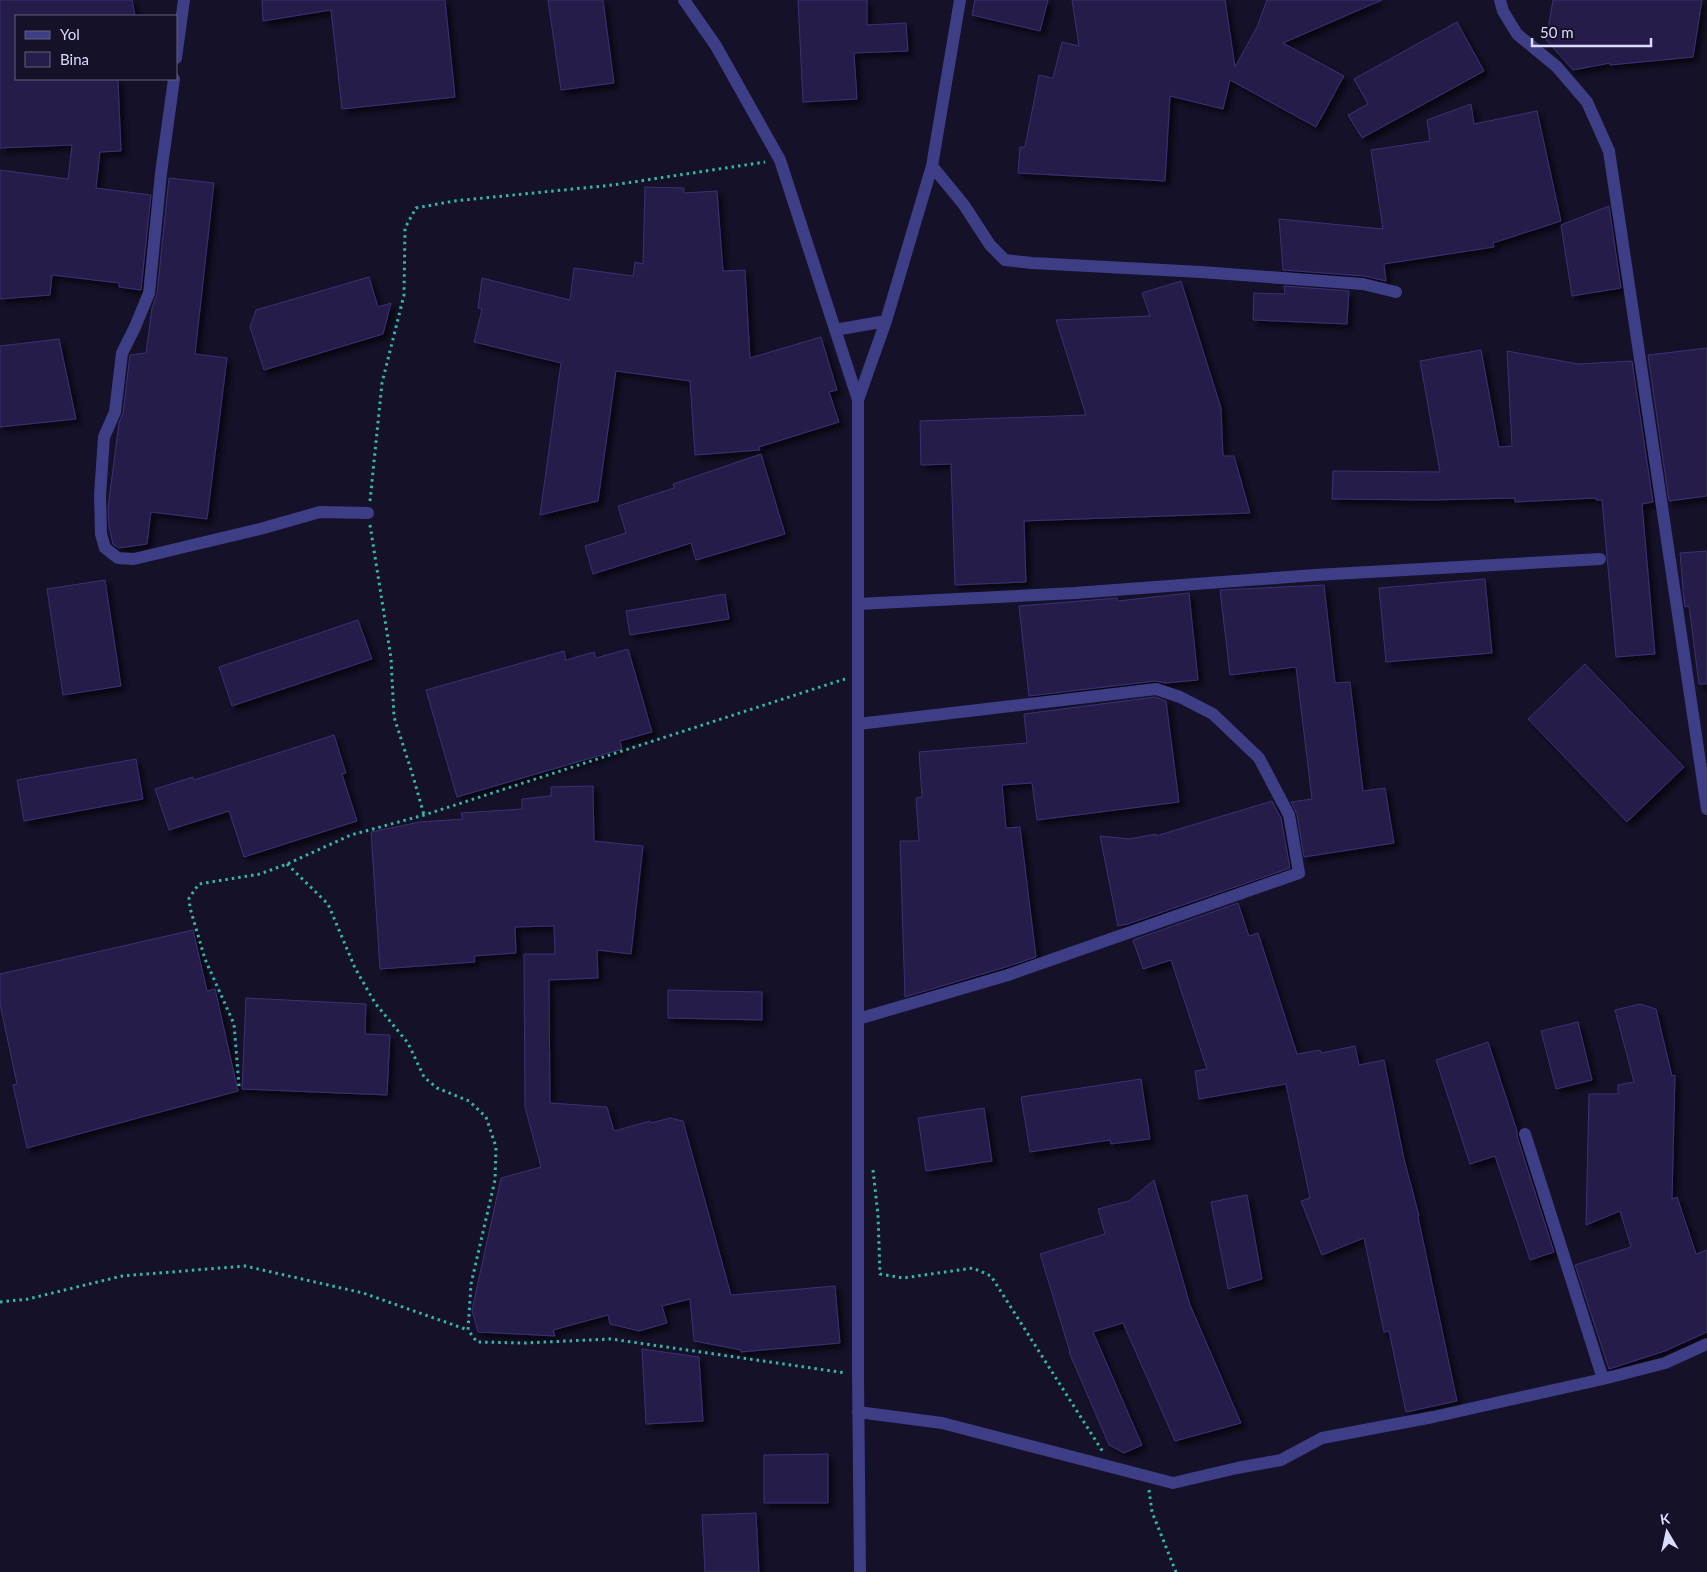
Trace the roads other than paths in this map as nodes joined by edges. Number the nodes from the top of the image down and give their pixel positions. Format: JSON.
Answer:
{"nodes":[{"id":1,"x":184,"y":0,"type":"edge"},
{"id":2,"x":684,"y":0,"type":"edge"},
{"id":3,"x":960,"y":0,"type":"edge"},
{"id":4,"x":1500,"y":0,"type":"edge"},
{"id":5,"x":178,"y":44,"type":"edge"},
{"id":6,"x":174,"y":80,"type":"edge"},
{"id":7,"x":932,"y":166,"type":"junction"},
{"id":8,"x":1396,"y":292,"type":"dead end"},
{"id":9,"x":886,"y":321,"type":"junction"},
{"id":10,"x":835,"y":330,"type":"junction"},
{"id":11,"x":858,"y":400,"type":"junction"},
{"id":12,"x":368,"y":513,"type":"road end"},
{"id":13,"x":1600,"y":559,"type":"dead end"},
{"id":14,"x":858,"y":604,"type":"junction"},
{"id":15,"x":858,"y":724,"type":"junction"},
{"id":16,"x":1702,"y":749,"type":"edge"},
{"id":17,"x":1707,"y":809,"type":"edge"},
{"id":18,"x":858,"y":1019,"type":"junction"},
{"id":19,"x":1525,"y":1134,"type":"dead end"},
{"id":20,"x":1707,"y":1344,"type":"edge"},
{"id":21,"x":1603,"y":1379,"type":"junction"},
{"id":22,"x":858,"y":1412,"type":"junction"},
{"id":23,"x":860,"y":1572,"type":"edge"}],
"edges":[{"from":1,"to":5,"type":"street"},
{"from":2,"to":10,"type":"street"},
{"from":3,"to":7,"type":"street"},
{"from":4,"to":16,"type":"street"},
{"from":6,"to":12,"type":"street"},
{"from":7,"to":8,"type":"street"},
{"from":7,"to":9,"type":"street"},
{"from":9,"to":10,"type":"street"},
{"from":9,"to":11,"type":"street"},
{"from":10,"to":11,"type":"street"},
{"from":11,"to":14,"type":"street"},
{"from":13,"to":14,"type":"street"},
{"from":14,"to":15,"type":"street"},
{"from":15,"to":18,"type":"street"},
{"from":15,"to":18,"type":"street"},
{"from":16,"to":17,"type":"street"},
{"from":18,"to":22,"type":"street"},
{"from":19,"to":21,"type":"street"},
{"from":20,"to":21,"type":"street"},
{"from":21,"to":22,"type":"street"},
{"from":22,"to":23,"type":"street"}]}
